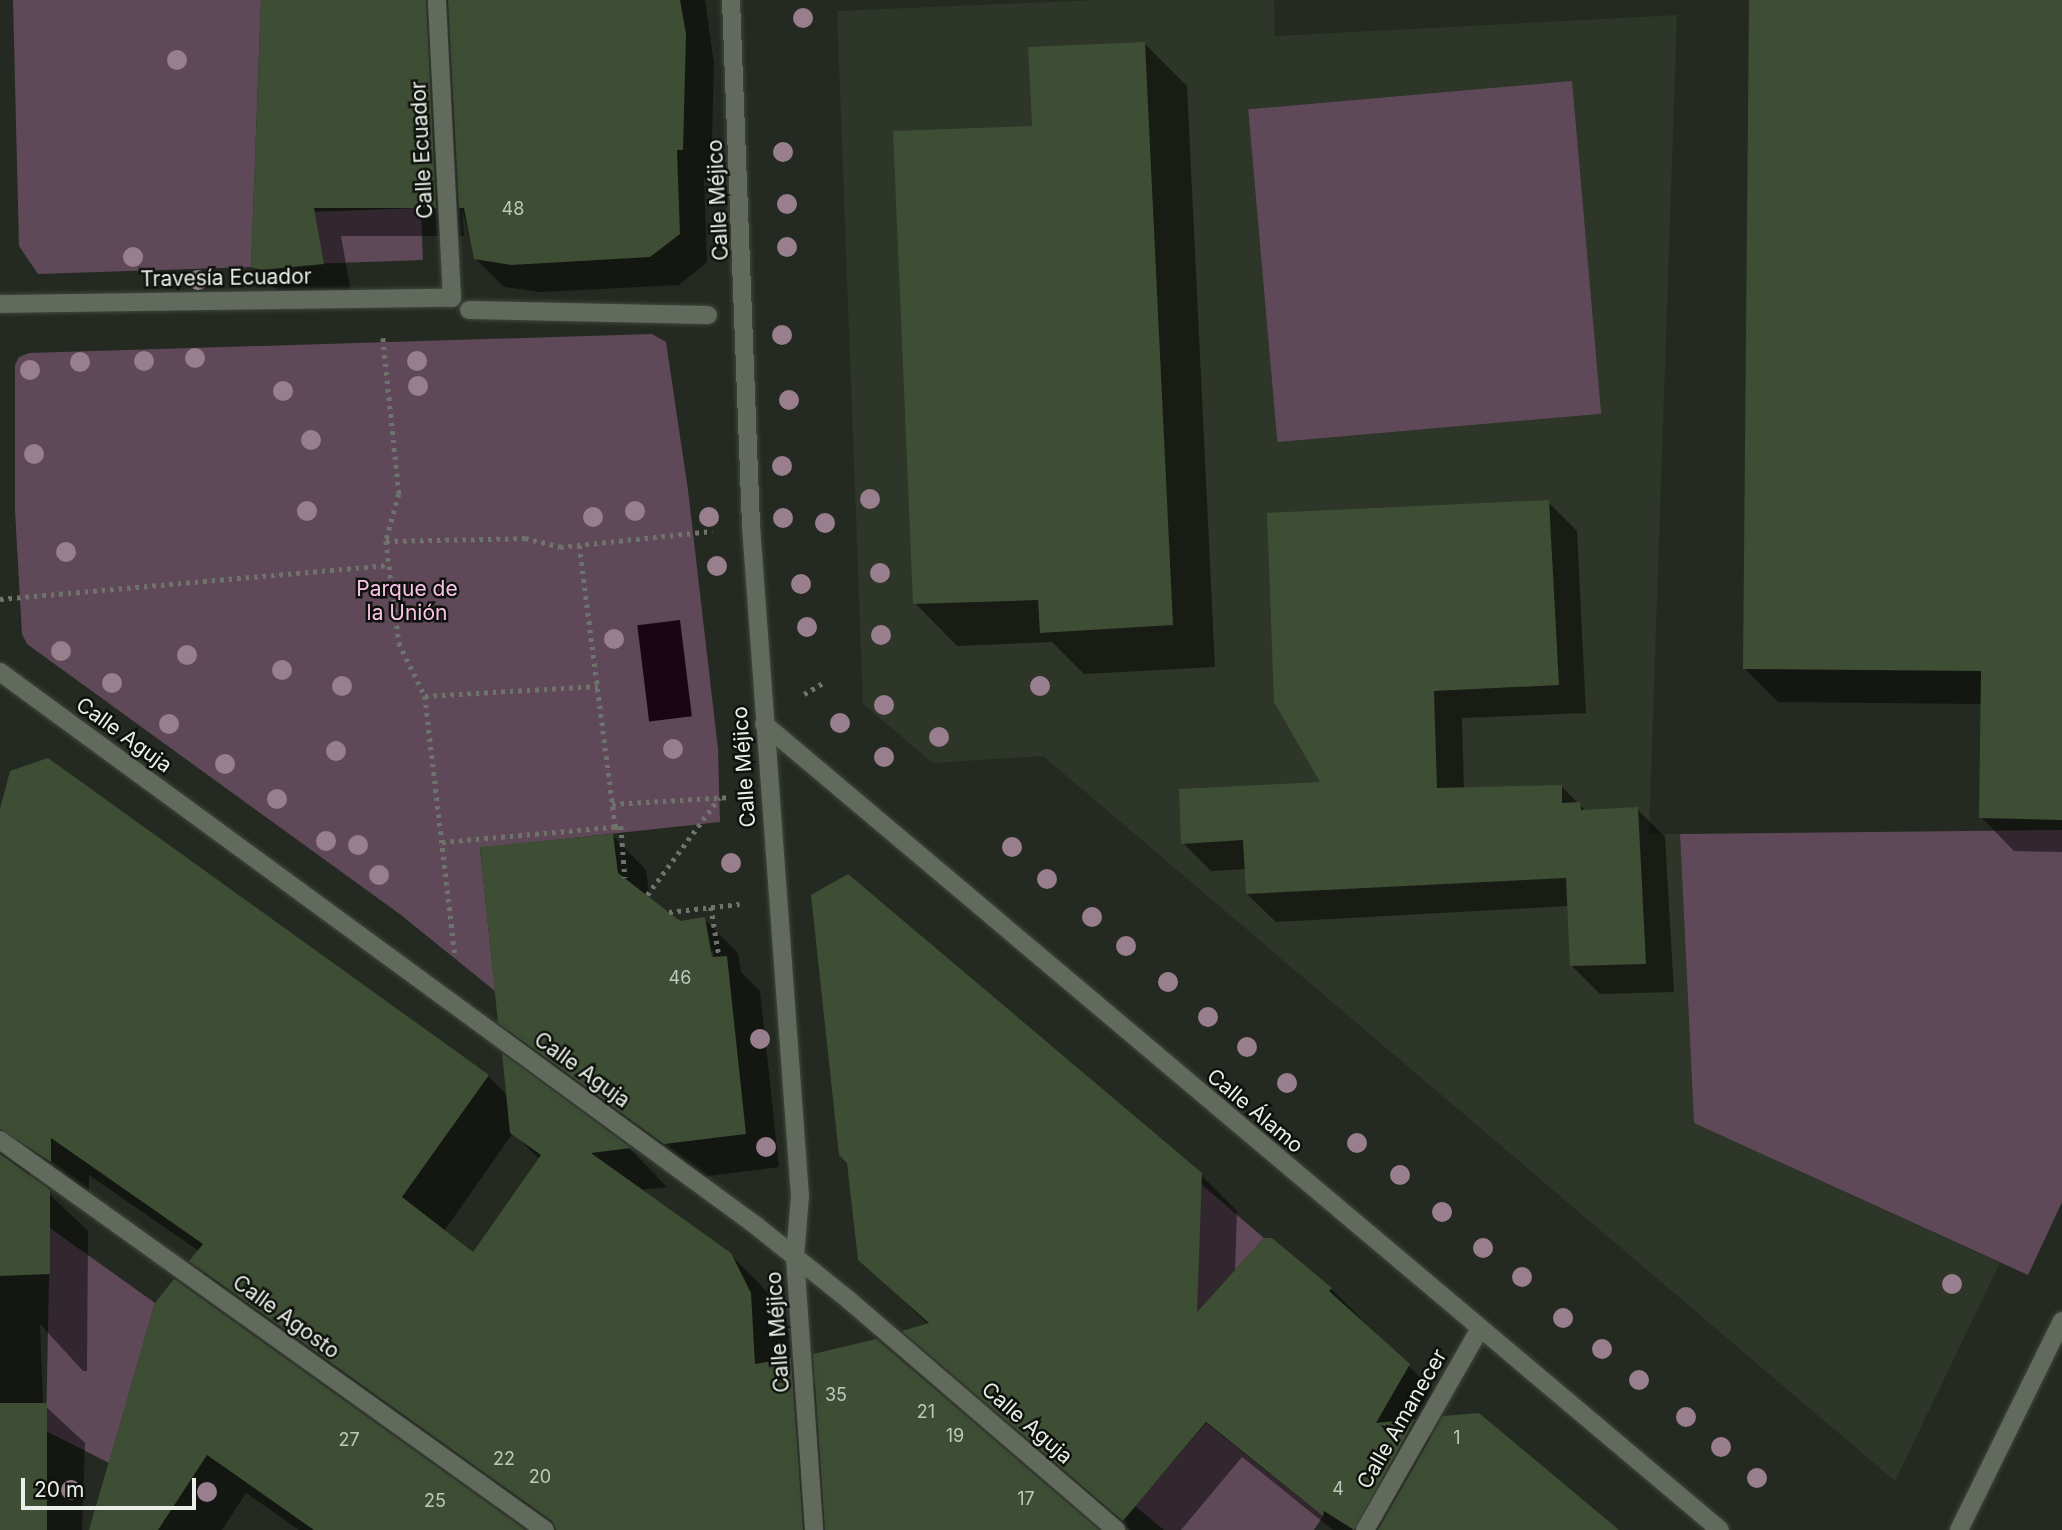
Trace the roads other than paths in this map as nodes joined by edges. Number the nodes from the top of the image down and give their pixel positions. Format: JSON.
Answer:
{"nodes":[{"id":1,"x":437,"y":0,"type":"edge"},
{"id":2,"x":731,"y":0,"type":"edge"},
{"id":3,"x":452,"y":298,"type":"joint"},
{"id":4,"x":0,"y":304,"type":"edge"},
{"id":5,"x":469,"y":310,"type":"dead end"},
{"id":6,"x":708,"y":315,"type":"dead end"},
{"id":7,"x":0,"y":672,"type":"edge"},
{"id":8,"x":764,"y":724,"type":"junction"},
{"id":9,"x":0,"y":1140,"type":"edge"},
{"id":10,"x":796,"y":1257,"type":"junction"},
{"id":11,"x":2062,"y":1321,"type":"edge"},
{"id":12,"x":1479,"y":1330,"type":"junction"},
{"id":13,"x":545,"y":1530,"type":"edge"},
{"id":14,"x":814,"y":1530,"type":"edge"},
{"id":15,"x":1116,"y":1530,"type":"edge"},
{"id":16,"x":1365,"y":1530,"type":"edge"},
{"id":17,"x":1720,"y":1530,"type":"edge"},
{"id":18,"x":1959,"y":1530,"type":"edge"}],
"edges":[{"from":1,"to":3,"type":"street","name":"Calle Ecuador"},
{"from":2,"to":8,"type":"street","name":"Calle Méjico"},
{"from":3,"to":4,"type":"street","name":"Travesía Ecuador"},
{"from":5,"to":6,"type":"street"},
{"from":7,"to":10,"type":"street","name":"Calle Aguja"},
{"from":8,"to":10,"type":"street","name":"Calle Méjico"},
{"from":8,"to":12,"type":"street","name":"Calle Álamo"},
{"from":9,"to":13,"type":"street","name":"Calle Agosto"},
{"from":10,"to":14,"type":"street","name":"Calle Méjico"},
{"from":10,"to":15,"type":"street","name":"Calle Aguja"},
{"from":11,"to":18,"type":"street"},
{"from":12,"to":16,"type":"street","name":"Calle Amanecer"},
{"from":12,"to":17,"type":"street","name":"Calle Álamo"}]}
